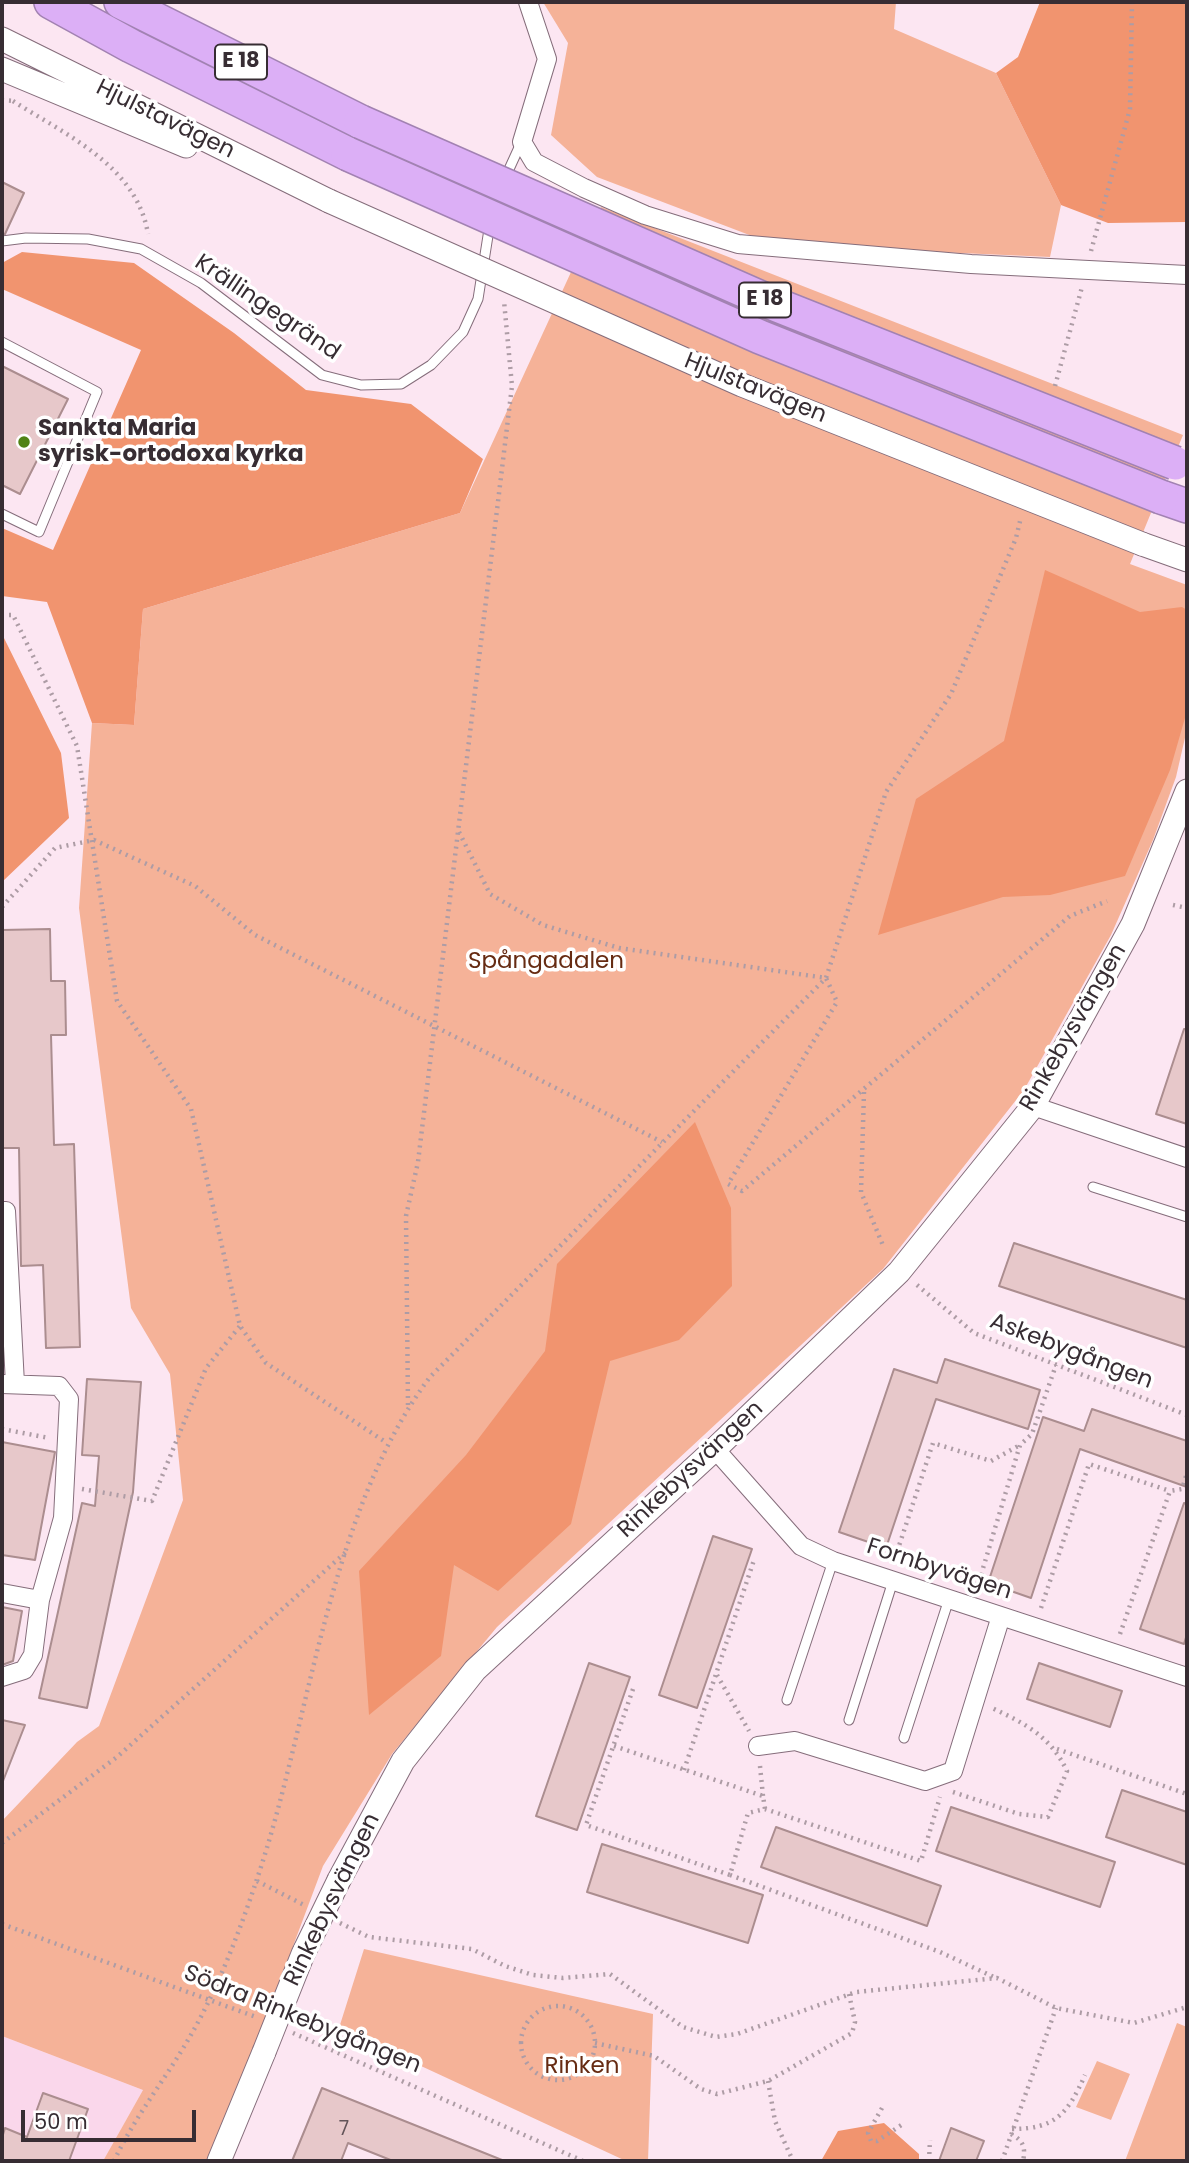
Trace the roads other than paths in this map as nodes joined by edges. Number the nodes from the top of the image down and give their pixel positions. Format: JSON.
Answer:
{"nodes":[{"id":1,"x":51,"y":2,"type":"edge"},
{"id":2,"x":121,"y":2,"type":"edge"},
{"id":3,"x":528,"y":2,"type":"edge"},
{"id":4,"x":2,"y":39,"type":"edge"},
{"id":5,"x":2,"y":69,"type":"edge"},
{"id":6,"x":522,"y":142,"type":"junction"},
{"id":7,"x":494,"y":193,"type":"dead end"},
{"id":8,"x":328,"y":201,"type":"junction"},
{"id":9,"x":492,"y":206,"type":"dead end"},
{"id":10,"x":2,"y":241,"type":"edge"},
{"id":11,"x":1187,"y":275,"type":"edge"},
{"id":12,"x":2,"y":342,"type":"edge"},
{"id":13,"x":1181,"y":465,"type":"edge"},
{"id":14,"x":1174,"y":501,"type":"edge"},
{"id":15,"x":2,"y":514,"type":"edge"},
{"id":16,"x":1187,"y":560,"type":"edge"},
{"id":17,"x":1187,"y":791,"type":"edge"},
{"id":18,"x":1033,"y":1106,"type":"junction"},
{"id":19,"x":1187,"y":1158,"type":"edge"},
{"id":20,"x":1093,"y":1187,"type":"dead end"},
{"id":21,"x":2,"y":1212,"type":"edge"},
{"id":22,"x":1187,"y":1217,"type":"edge"},
{"id":23,"x":9,"y":1384,"type":"edge"},
{"id":24,"x":715,"y":1449,"type":"junction"},
{"id":25,"x":832,"y":1561,"type":"junction"},
{"id":26,"x":893,"y":1581,"type":"junction"},
{"id":27,"x":2,"y":1593,"type":"edge"},
{"id":28,"x":949,"y":1599,"type":"junction"},
{"id":29,"x":40,"y":1600,"type":"junction"},
{"id":30,"x":1001,"y":1616,"type":"junction"},
{"id":31,"x":2,"y":1676,"type":"edge"},
{"id":32,"x":1187,"y":1677,"type":"edge"},
{"id":33,"x":787,"y":1700,"type":"dead end"},
{"id":34,"x":849,"y":1720,"type":"dead end"},
{"id":35,"x":904,"y":1738,"type":"dead end"},
{"id":36,"x":758,"y":1746,"type":"road end"},
{"id":37,"x":219,"y":2161,"type":"edge"}],
"edges":[{"from":1,"to":14,"type":"highway","number":"E 18","bridge":true},
{"from":2,"to":13,"type":"highway","number":"E 18","bridge":true},
{"from":3,"to":6,"type":"street"},
{"from":4,"to":8,"type":"street","name":"Hjulstavägen"},
{"from":5,"to":8,"type":"street","name":"Hjulstavägen"},
{"from":6,"to":7,"type":"lane"},
{"from":6,"to":11,"type":"street"},
{"from":8,"to":16,"type":"street","name":"Hjulstavägen","bridge":true},
{"from":9,"to":10,"type":"lane","name":"Krällingegränd"},
{"from":12,"to":15,"type":"lane"},
{"from":17,"to":18,"type":"street","name":"Rinkebysvängen"},
{"from":18,"to":19,"type":"street"},
{"from":18,"to":24,"type":"street","name":"Rinkebysvängen"},
{"from":20,"to":22,"type":"lane"},
{"from":21,"to":23,"type":"street"},
{"from":23,"to":29,"type":"street"},
{"from":24,"to":25,"type":"street","name":"Fornbyvägen"},
{"from":24,"to":37,"type":"street","name":"Rinkebysvängen","bridge":true},
{"from":25,"to":26,"type":"street","name":"Fornbyvägen"},
{"from":25,"to":33,"type":"lane"},
{"from":26,"to":28,"type":"street","name":"Fornbyvägen"},
{"from":26,"to":34,"type":"lane"},
{"from":27,"to":29,"type":"street"},
{"from":28,"to":30,"type":"street","name":"Fornbyvägen"},
{"from":28,"to":35,"type":"lane"},
{"from":29,"to":31,"type":"street"},
{"from":30,"to":32,"type":"street","name":"Fornbyvägen"},
{"from":30,"to":36,"type":"street"}]}
